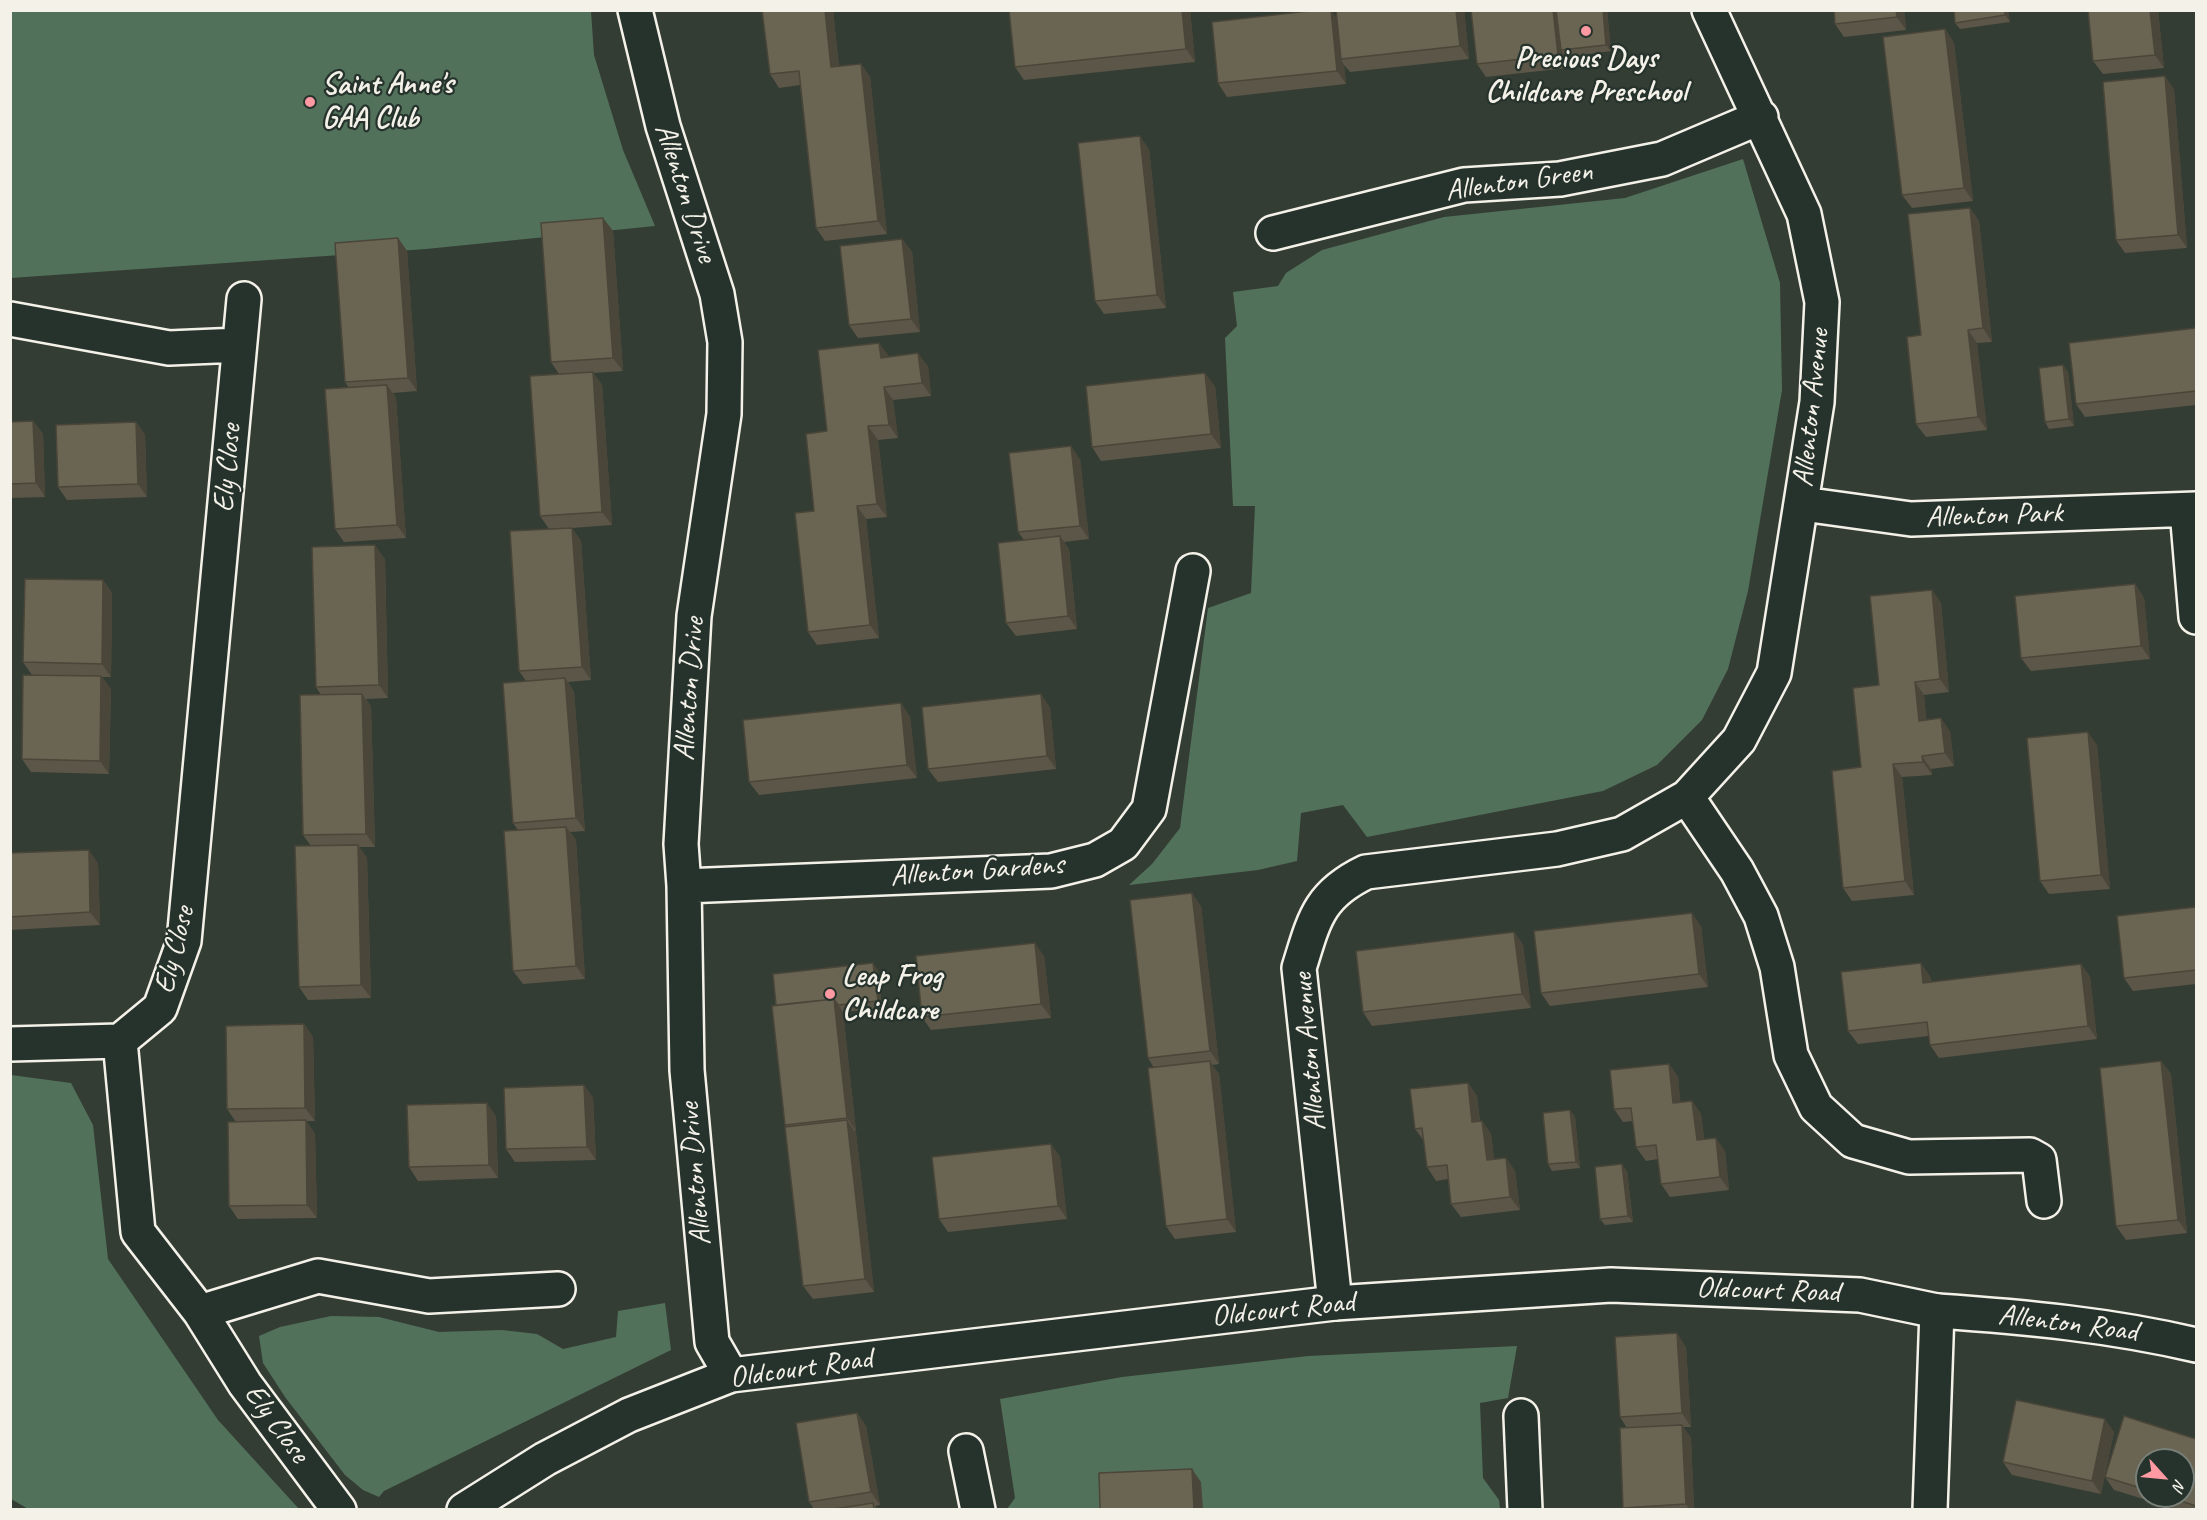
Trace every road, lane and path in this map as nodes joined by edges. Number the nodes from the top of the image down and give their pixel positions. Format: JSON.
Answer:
{"nodes":[{"id":1,"x":635,"y":10,"type":"edge"},
{"id":2,"x":1709,"y":10,"type":"edge"},
{"id":3,"x":1761,"y":117,"type":"junction"},
{"id":4,"x":1273,"y":232,"type":"dead end"},
{"id":5,"x":244,"y":299,"type":"dead end"},
{"id":6,"x":10,"y":319,"type":"edge"},
{"id":7,"x":238,"y":345,"type":"junction"},
{"id":8,"x":1803,"y":504,"type":"junction"},
{"id":9,"x":2192,"y":509,"type":"edge"},
{"id":10,"x":1193,"y":571,"type":"dead end"},
{"id":11,"x":2196,"y":617,"type":"edge"},
{"id":12,"x":1687,"y":797,"type":"junction"},
{"id":13,"x":684,"y":886,"type":"junction"},
{"id":14,"x":120,"y":1041,"type":"junction"},
{"id":15,"x":10,"y":1044,"type":"edge"},
{"id":16,"x":2044,"y":1201,"type":"dead end"},
{"id":17,"x":558,"y":1289,"type":"dead end"},
{"id":18,"x":1335,"y":1303,"type":"junction"},
{"id":19,"x":1937,"y":1311,"type":"junction"},
{"id":20,"x":200,"y":1312,"type":"junction"},
{"id":21,"x":2196,"y":1345,"type":"edge"},
{"id":22,"x":731,"y":1375,"type":"junction"},
{"id":23,"x":1521,"y":1416,"type":"dead end"},
{"id":24,"x":966,"y":1451,"type":"dead end"},
{"id":25,"x":339,"y":1509,"type":"edge"},
{"id":26,"x":464,"y":1509,"type":"edge"},
{"id":27,"x":978,"y":1509,"type":"edge"},
{"id":28,"x":1525,"y":1509,"type":"edge"},
{"id":29,"x":1930,"y":1509,"type":"edge"}],
"edges":[{"from":1,"to":13,"type":"street","name":"Allenton Drive"},
{"from":2,"to":3,"type":"street","name":"Allenton Avenue"},
{"from":3,"to":4,"type":"street","name":"Allenton Green"},
{"from":3,"to":8,"type":"street","name":"Allenton Avenue"},
{"from":5,"to":7,"type":"street","name":"Ely Close"},
{"from":6,"to":7,"type":"street"},
{"from":7,"to":14,"type":"street","name":"Ely Close"},
{"from":8,"to":9,"type":"street","name":"Allenton Park"},
{"from":8,"to":12,"type":"street","name":"Allenton Avenue"},
{"from":9,"to":11,"type":"street","name":"Allenton Park"},
{"from":10,"to":13,"type":"street","name":"Allenton Gardens"},
{"from":12,"to":16,"type":"street"},
{"from":12,"to":18,"type":"street","name":"Allenton Avenue"},
{"from":13,"to":22,"type":"street","name":"Allenton Drive"},
{"from":14,"to":15,"type":"street"},
{"from":14,"to":20,"type":"street","name":"Ely Close"},
{"from":17,"to":20,"type":"street"},
{"from":18,"to":19,"type":"street","name":"Oldcourt Road"},
{"from":18,"to":22,"type":"street","name":"Oldcourt Road"},
{"from":19,"to":21,"type":"street","name":"Allenton Road"},
{"from":19,"to":29,"type":"street"},
{"from":20,"to":25,"type":"street","name":"Ely Close"},
{"from":22,"to":26,"type":"street","name":"Oldcourt Road"},
{"from":23,"to":28,"type":"street"},
{"from":24,"to":27,"type":"street"}]}
